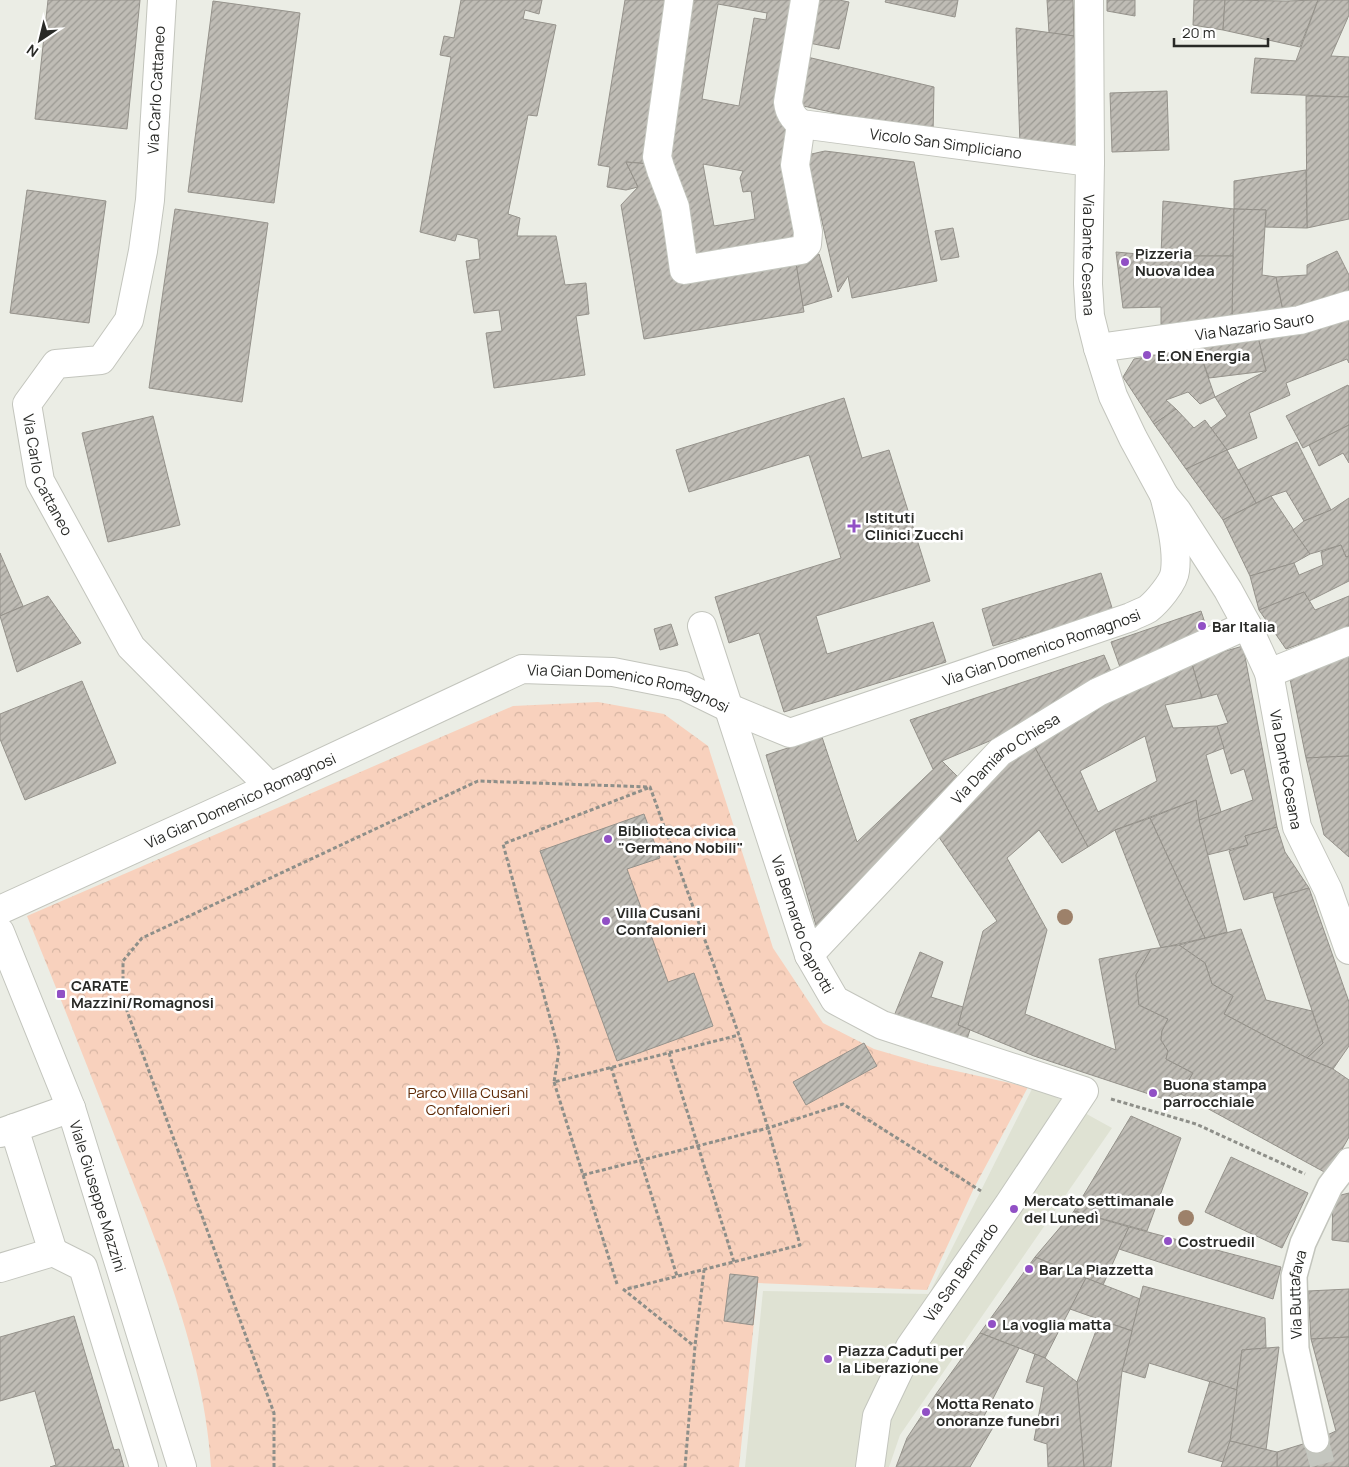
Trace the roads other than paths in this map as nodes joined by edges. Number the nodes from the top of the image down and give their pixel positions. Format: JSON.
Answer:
{"nodes":[{"id":1,"x":162,"y":0,"type":"edge"},
{"id":2,"x":679,"y":0,"type":"edge"},
{"id":3,"x":804,"y":0,"type":"edge"},
{"id":4,"x":1088,"y":0,"type":"edge"},
{"id":5,"x":801,"y":124,"type":"junction"},
{"id":6,"x":1090,"y":162,"type":"junction"},
{"id":7,"x":1349,"y":305,"type":"edge"},
{"id":8,"x":1098,"y":348,"type":"junction"},
{"id":9,"x":1164,"y":495,"type":"junction"},
{"id":10,"x":1175,"y":573,"type":"junction"},
{"id":11,"x":1228,"y":590,"type":"junction"},
{"id":12,"x":1247,"y":625,"type":"junction"},
{"id":13,"x":702,"y":626,"type":"dead end"},
{"id":14,"x":1349,"y":641,"type":"edge"},
{"id":15,"x":1269,"y":673,"type":"junction"},
{"id":16,"x":728,"y":708,"type":"junction"},
{"id":17,"x":270,"y":787,"type":"junction"},
{"id":18,"x":0,"y":910,"type":"edge"},
{"id":19,"x":0,"y":932,"type":"edge"},
{"id":20,"x":1349,"y":950,"type":"edge"},
{"id":21,"x":809,"y":955,"type":"junction"},
{"id":22,"x":1084,"y":1091,"type":"joint"},
{"id":23,"x":71,"y":1108,"type":"junction"},
{"id":24,"x":7,"y":1131,"type":"edge"},
{"id":25,"x":1349,"y":1161,"type":"edge"},
{"id":26,"x":53,"y":1252,"type":"junction"},
{"id":27,"x":0,"y":1268,"type":"edge"},
{"id":28,"x":1316,"y":1440,"type":"tunnel mouth"},
{"id":29,"x":144,"y":1467,"type":"edge"},
{"id":30,"x":182,"y":1467,"type":"edge"},
{"id":31,"x":870,"y":1467,"type":"edge"}],
"edges":[{"from":1,"to":17,"type":"street","name":"Via Carlo Cattaneo"},
{"from":2,"to":5,"type":"street"},
{"from":3,"to":5,"type":"street"},
{"from":4,"to":6,"type":"street","name":"Via Dante Cesana"},
{"from":5,"to":6,"type":"street","name":"Vicolo San Simpliciano"},
{"from":6,"to":8,"type":"street","name":"Via Dante Cesana"},
{"from":7,"to":8,"type":"street","name":"Via Nazario Sauro"},
{"from":8,"to":9,"type":"street","name":"Via Dante Cesana"},
{"from":9,"to":10,"type":"street","name":"Via Dante Cesana"},
{"from":9,"to":11,"type":"street","name":"Via Dante Cesana"},
{"from":10,"to":11,"type":"street"},
{"from":10,"to":16,"type":"street","name":"Via Gian Domenico Romagnosi"},
{"from":11,"to":12,"type":"street","name":"Via Dante Cesana"},
{"from":12,"to":15,"type":"street","name":"Via Dante Cesana"},
{"from":12,"to":21,"type":"street","name":"Via Damiano Chiesa"},
{"from":13,"to":16,"type":"street","name":"Via Bernardo Caprotti"},
{"from":14,"to":15,"type":"street"},
{"from":15,"to":20,"type":"street","name":"Via Dante Cesana"},
{"from":16,"to":17,"type":"street","name":"Via Gian Domenico Romagnosi"},
{"from":16,"to":21,"type":"street","name":"Via Bernardo Caprotti"},
{"from":17,"to":18,"type":"street","name":"Via Gian Domenico Romagnosi"},
{"from":19,"to":23,"type":"street","name":"Viale Giuseppe Mazzini"},
{"from":21,"to":22,"type":"street","name":"Via Bernardo Caprotti"},
{"from":22,"to":31,"type":"street","name":"Via San Bernardo"},
{"from":23,"to":24,"type":"street"},
{"from":23,"to":30,"type":"street","name":"Viale Giuseppe Mazzini"},
{"from":24,"to":26,"type":"street"},
{"from":25,"to":28,"type":"street","name":"Via Buttafava"},
{"from":26,"to":27,"type":"street"},
{"from":26,"to":29,"type":"street"}]}
